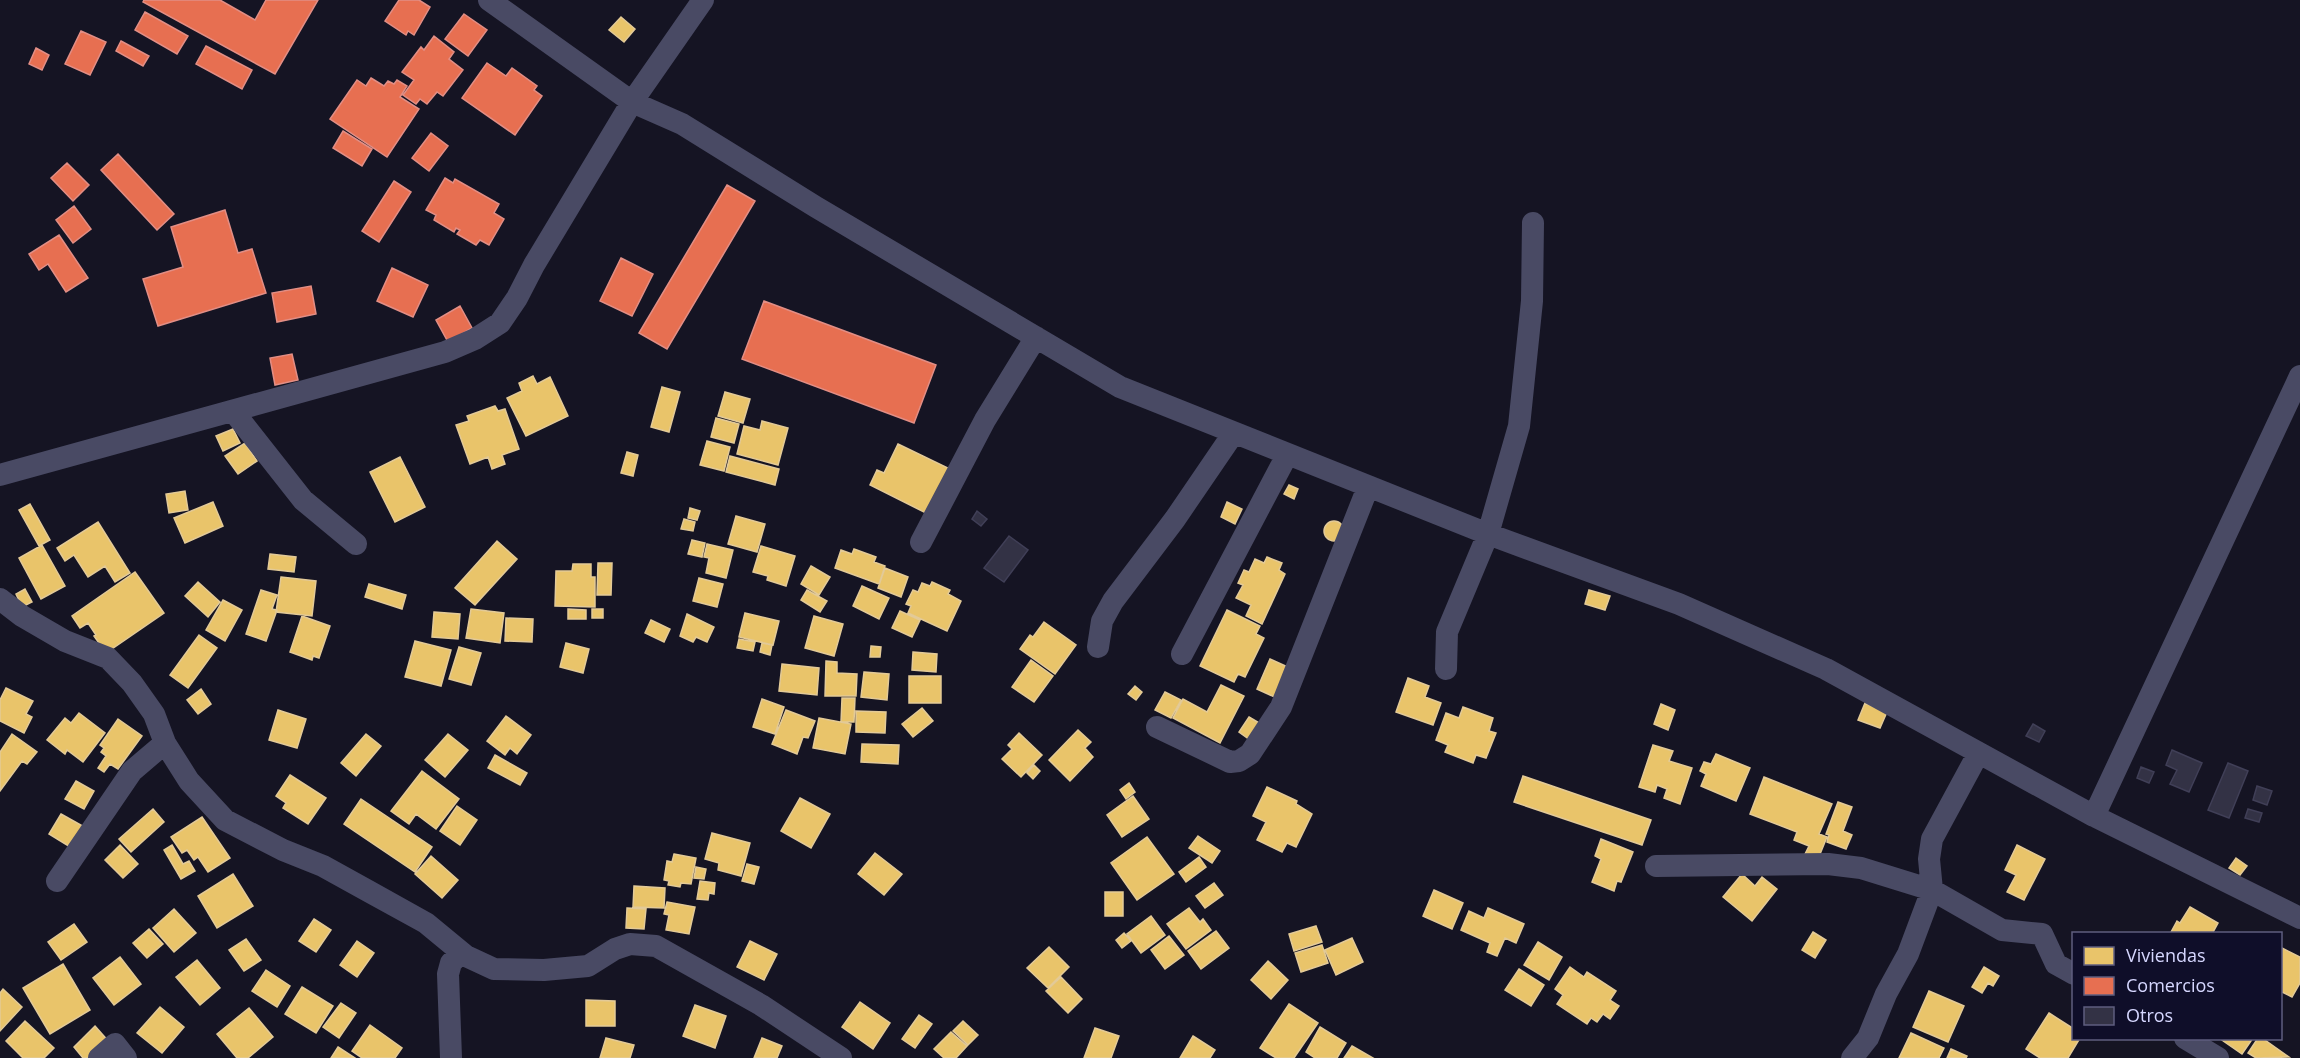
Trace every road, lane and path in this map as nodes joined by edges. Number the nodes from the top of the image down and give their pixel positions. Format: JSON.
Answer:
{"nodes":[{"id":1,"x":489,"y":0,"type":"edge"},
{"id":2,"x":703,"y":0,"type":"edge"},
{"id":3,"x":632,"y":102,"type":"junction"},
{"id":4,"x":1533,"y":223,"type":"dead end"},
{"id":5,"x":1036,"y":337,"type":"junction"},
{"id":6,"x":2300,"y":376,"type":"edge"},
{"id":7,"x":233,"y":411,"type":"junction"},
{"id":8,"x":1233,"y":434,"type":"junction"},
{"id":9,"x":1287,"y":455,"type":"junction"},
{"id":10,"x":0,"y":475,"type":"edge"},
{"id":11,"x":1368,"y":487,"type":"junction"},
{"id":12,"x":1488,"y":534,"type":"junction"},
{"id":13,"x":921,"y":542,"type":"dead end"},
{"id":14,"x":356,"y":544,"type":"dead end"},
{"id":15,"x":0,"y":599,"type":"edge"},
{"id":16,"x":1098,"y":647,"type":"dead end"},
{"id":17,"x":1182,"y":654,"type":"dead end"},
{"id":18,"x":1446,"y":669,"type":"dead end"},
{"id":19,"x":1157,"y":727,"type":"dead end"},
{"id":20,"x":165,"y":743,"type":"junction"},
{"id":21,"x":1978,"y":754,"type":"junction"},
{"id":22,"x":2094,"y":816,"type":"junction"},
{"id":23,"x":1656,"y":866,"type":"dead end"},
{"id":24,"x":57,"y":881,"type":"dead end"},
{"id":25,"x":1932,"y":890,"type":"junction"},
{"id":26,"x":2300,"y":918,"type":"edge"},
{"id":27,"x":461,"y":952,"type":"junction"},
{"id":28,"x":2072,"y":973,"type":"edge"},
{"id":29,"x":2188,"y":1040,"type":"edge"},
{"id":30,"x":99,"y":1058,"type":"edge"},
{"id":31,"x":126,"y":1058,"type":"edge"},
{"id":32,"x":451,"y":1058,"type":"edge"},
{"id":33,"x":841,"y":1058,"type":"edge"},
{"id":34,"x":1852,"y":1058,"type":"edge"},
{"id":35,"x":2218,"y":1058,"type":"edge"}],
"edges":[{"from":1,"to":3,"type":"street"},
{"from":2,"to":3,"type":"street"},
{"from":3,"to":5,"type":"street"},
{"from":3,"to":7,"type":"street"},
{"from":4,"to":12,"type":"street"},
{"from":5,"to":8,"type":"street"},
{"from":5,"to":13,"type":"street"},
{"from":6,"to":22,"type":"street"},
{"from":7,"to":10,"type":"street"},
{"from":7,"to":14,"type":"street"},
{"from":8,"to":9,"type":"street"},
{"from":8,"to":16,"type":"street"},
{"from":9,"to":11,"type":"street"},
{"from":9,"to":17,"type":"street"},
{"from":11,"to":12,"type":"street"},
{"from":11,"to":19,"type":"street"},
{"from":12,"to":18,"type":"street"},
{"from":12,"to":21,"type":"street"},
{"from":15,"to":20,"type":"street"},
{"from":20,"to":24,"type":"street"},
{"from":20,"to":27,"type":"street"},
{"from":21,"to":22,"type":"street"},
{"from":21,"to":25,"type":"street"},
{"from":22,"to":26,"type":"street"},
{"from":23,"to":25,"type":"street"},
{"from":25,"to":28,"type":"street"},
{"from":25,"to":34,"type":"street"},
{"from":27,"to":32,"type":"street"},
{"from":27,"to":33,"type":"street"},
{"from":29,"to":35,"type":"street"},
{"from":30,"to":31,"type":"street"}]}
